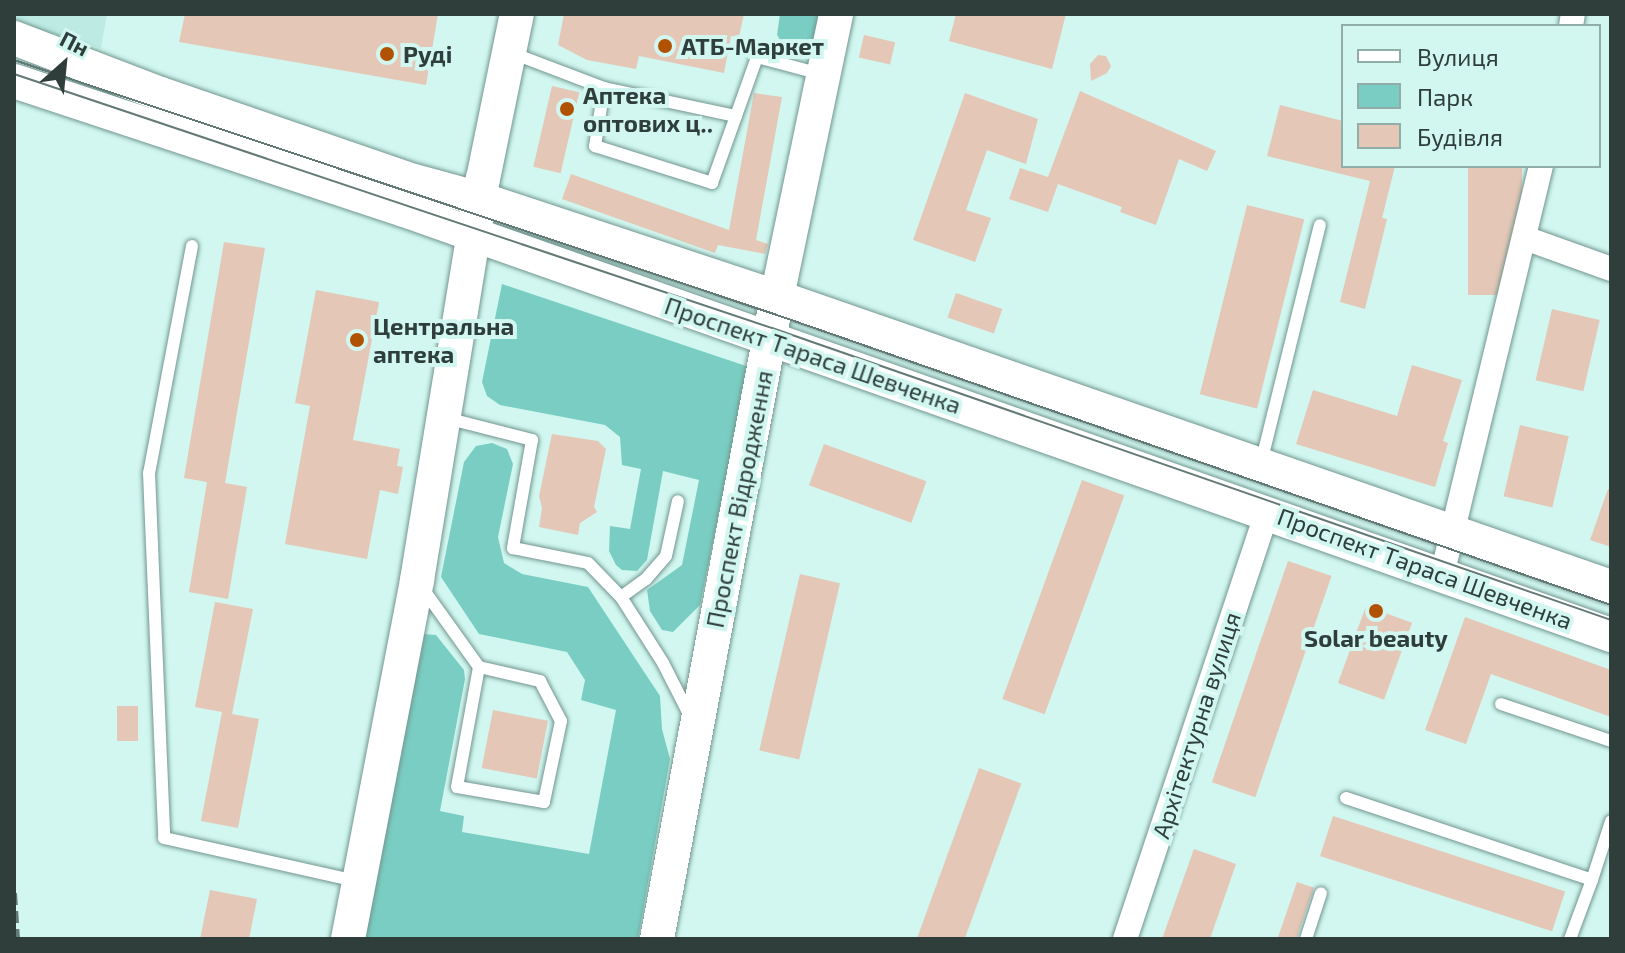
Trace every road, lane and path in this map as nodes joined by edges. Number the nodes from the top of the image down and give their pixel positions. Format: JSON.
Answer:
{"nodes":[{"id":1,"x":517,"y":14,"type":"edge"},
{"id":2,"x":835,"y":18,"type":"edge"},
{"id":3,"x":14,"y":38,"type":"edge"},
{"id":4,"x":510,"y":52,"type":"junction"},
{"id":5,"x":824,"y":75,"type":"junction"},
{"id":6,"x":14,"y":81,"type":"edge"},
{"id":7,"x":604,"y":88,"type":"junction"},
{"id":8,"x":736,"y":116,"type":"junction"},
{"id":9,"x":1541,"y":168,"type":"edge"},
{"id":10,"x":480,"y":199,"type":"junction"},
{"id":11,"x":1320,"y":225,"type":"dead end"},
{"id":12,"x":475,"y":236,"type":"junction"},
{"id":13,"x":1525,"y":238,"type":"junction"},
{"id":14,"x":192,"y":246,"type":"dead end"},
{"id":15,"x":1611,"y":269,"type":"edge"},
{"id":16,"x":777,"y":297,"type":"junction"},
{"id":17,"x":770,"y":341,"type":"junction"},
{"id":18,"x":443,"y":417,"type":"junction"},
{"id":19,"x":1260,"y":466,"type":"junction"},
{"id":20,"x":678,"y":501,"type":"dead end"},
{"id":21,"x":1267,"y":512,"type":"junction"},
{"id":22,"x":1454,"y":535,"type":"junction"},
{"id":23,"x":1442,"y":575,"type":"junction"},
{"id":24,"x":417,"y":580,"type":"junction"},
{"id":25,"x":1611,"y":587,"type":"edge"},
{"id":26,"x":621,"y":597,"type":"junction"},
{"id":27,"x":1611,"y":635,"type":"edge"},
{"id":28,"x":479,"y":667,"type":"junction"},
{"id":29,"x":1501,"y":704,"type":"dead end"},
{"id":30,"x":695,"y":727,"type":"junction"},
{"id":31,"x":1611,"y":741,"type":"edge"},
{"id":32,"x":1346,"y":798,"type":"dead end"},
{"id":33,"x":1611,"y":821,"type":"edge"},
{"id":34,"x":1592,"y":880,"type":"junction"},
{"id":35,"x":359,"y":882,"type":"junction"},
{"id":36,"x":1321,"y":893,"type":"dead end"},
{"id":37,"x":348,"y":939,"type":"edge"},
{"id":38,"x":657,"y":939,"type":"edge"},
{"id":39,"x":1125,"y":939,"type":"edge"},
{"id":40,"x":1306,"y":939,"type":"edge"},
{"id":41,"x":1570,"y":939,"type":"edge"}],
"edges":[{"from":1,"to":4,"type":"main road"},
{"from":2,"to":5,"type":"main road","name":"Проспект Відродження"},
{"from":3,"to":10,"type":"main road","name":"Проспект Тараса Шевченка"},
{"from":4,"to":7,"type":"lane"},
{"from":4,"to":10,"type":"main road"},
{"from":5,"to":8,"type":"lane"},
{"from":5,"to":16,"type":"main road","name":"Проспект Відродження"},
{"from":6,"to":12,"type":"main road","name":"Проспект Тараса Шевченка"},
{"from":7,"to":8,"type":"lane"},
{"from":7,"to":8,"type":"lane"},
{"from":9,"to":13,"type":"street"},
{"from":10,"to":12,"type":"main road"},
{"from":10,"to":16,"type":"main road","name":"Проспект Тараса Шевченка"},
{"from":11,"to":19,"type":"lane"},
{"from":12,"to":17,"type":"main road","name":"Проспект Тараса Шевченка"},
{"from":12,"to":18,"type":"main road"},
{"from":13,"to":15,"type":"street"},
{"from":13,"to":22,"type":"street"},
{"from":14,"to":35,"type":"lane"},
{"from":16,"to":17,"type":"main road","name":"Проспект Відродження"},
{"from":16,"to":19,"type":"main road","name":"Проспект Тараса Шевченка"},
{"from":17,"to":21,"type":"main road","name":"Проспект Тараса Шевченка"},
{"from":17,"to":30,"type":"main road","name":"Проспект Відродження"},
{"from":18,"to":24,"type":"main road"},
{"from":18,"to":26,"type":"lane"},
{"from":19,"to":22,"type":"main road","name":"Проспект Тараса Шевченка"},
{"from":20,"to":26,"type":"lane"},
{"from":21,"to":23,"type":"main road","name":"Проспект Тараса Шевченка"},
{"from":21,"to":39,"type":"street","name":"Архітектурна вулиця"},
{"from":22,"to":23,"type":"street"},
{"from":22,"to":25,"type":"main road","name":"Проспект Тараса Шевченка"},
{"from":23,"to":27,"type":"main road","name":"Проспект Тараса Шевченка"},
{"from":24,"to":28,"type":"lane"},
{"from":24,"to":35,"type":"main road"},
{"from":26,"to":30,"type":"lane"},
{"from":28,"to":28,"type":"lane"},
{"from":29,"to":31,"type":"lane"},
{"from":30,"to":38,"type":"main road","name":"Проспект Відродження"},
{"from":32,"to":34,"type":"lane"},
{"from":33,"to":34,"type":"lane"},
{"from":34,"to":41,"type":"lane"},
{"from":35,"to":37,"type":"main road"},
{"from":36,"to":40,"type":"lane"}]}
